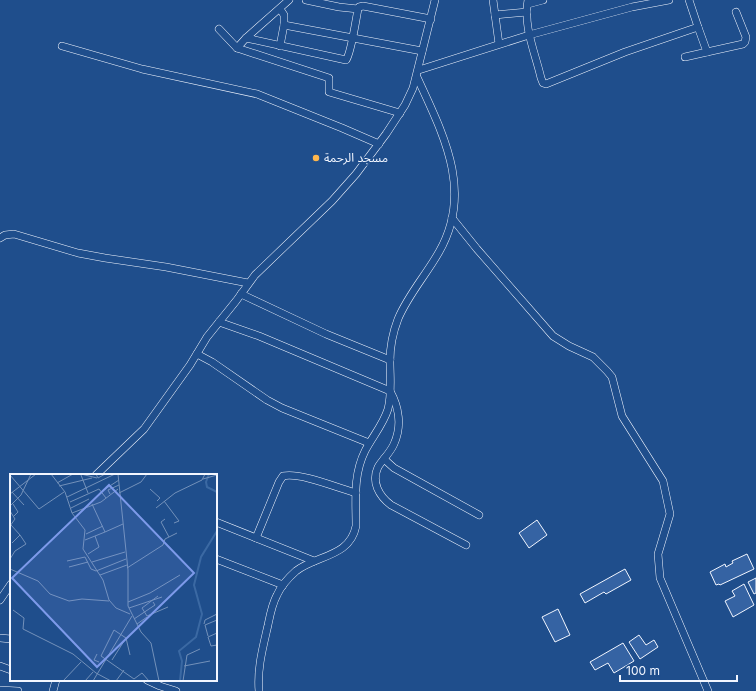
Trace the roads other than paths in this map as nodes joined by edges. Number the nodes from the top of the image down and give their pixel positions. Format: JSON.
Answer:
{"nodes":[{"id":1,"x":289,"y":0,"type":"edge"},
{"id":2,"x":306,"y":0,"type":"edge"},
{"id":3,"x":435,"y":0,"type":"edge"},
{"id":4,"x":493,"y":0,"type":"edge"},
{"id":5,"x":543,"y":0,"type":"edge"},
{"id":6,"x":669,"y":0,"type":"edge"},
{"id":7,"x":689,"y":0,"type":"edge"},
{"id":8,"x":632,"y":4,"type":"edge"},
{"id":9,"x":528,"y":5,"type":"edge"},
{"id":10,"x":280,"y":9,"type":"junction"},
{"id":11,"x":358,"y":9,"type":"junction"},
{"id":12,"x":736,"y":12,"type":"dead end"},
{"id":13,"x":495,"y":15,"type":"junction"},
{"id":14,"x":430,"y":19,"type":"junction"},
{"id":15,"x":284,"y":25,"type":"junction"},
{"id":16,"x":698,"y":27,"type":"junction"},
{"id":17,"x":218,"y":29,"type":"dead end"},
{"id":18,"x":529,"y":35,"type":"junction"},
{"id":19,"x":246,"y":38,"type":"junction"},
{"id":20,"x":352,"y":38,"type":"junction"},
{"id":21,"x":499,"y":44,"type":"junction"},
{"id":22,"x":62,"y":46,"type":"dead end"},
{"id":23,"x":280,"y":46,"type":"junction"},
{"id":24,"x":237,"y":48,"type":"junction"},
{"id":25,"x":422,"y":51,"type":"junction"},
{"id":26,"x":707,"y":52,"type":"junction"},
{"id":27,"x":685,"y":57,"type":"dead end"},
{"id":28,"x":418,"y":73,"type":"junction"},
{"id":29,"x":400,"y":113,"type":"junction"},
{"id":30,"x":379,"y":144,"type":"junction"},
{"id":31,"x":452,"y":218,"type":"junction"},
{"id":32,"x":0,"y":238,"type":"edge"},
{"id":33,"x":248,"y":283,"type":"junction"},
{"id":34,"x":241,"y":294,"type":"junction"},
{"id":35,"x":219,"y":322,"type":"junction"},
{"id":36,"x":197,"y":354,"type":"junction"},
{"id":37,"x":390,"y":360,"type":"junction"},
{"id":38,"x":390,"y":391,"type":"junction"},
{"id":39,"x":369,"y":443,"type":"junction"},
{"id":40,"x":384,"y":459,"type":"junction"},
{"id":41,"x":97,"y":474,"type":"edge"},
{"id":42,"x":356,"y":493,"type":"junction"},
{"id":43,"x":479,"y":515,"type":"dead end"},
{"id":44,"x":217,"y":522,"type":"edge"},
{"id":45,"x":256,"y":538,"type":"junction"},
{"id":46,"x":466,"y":545,"type":"dead end"},
{"id":47,"x":217,"y":559,"type":"edge"},
{"id":48,"x":314,"y":561,"type":"junction"},
{"id":49,"x":10,"y":585,"type":"edge"},
{"id":50,"x":283,"y":585,"type":"junction"},
{"id":51,"x":0,"y":600,"type":"edge"},
{"id":52,"x":0,"y":638,"type":"edge"},
{"id":53,"x":10,"y":639,"type":"edge"},
{"id":54,"x":0,"y":666,"type":"edge"},
{"id":55,"x":10,"y":670,"type":"edge"},
{"id":56,"x":56,"y":681,"type":"edge"},
{"id":57,"x":149,"y":681,"type":"edge"},
{"id":58,"x":0,"y":690,"type":"edge"},
{"id":59,"x":18,"y":691,"type":"edge"},
{"id":60,"x":53,"y":691,"type":"edge"},
{"id":61,"x":176,"y":691,"type":"edge"},
{"id":62,"x":259,"y":691,"type":"edge"},
{"id":63,"x":708,"y":691,"type":"edge"}],
"edges":[{"from":1,"to":10,"type":"street"},
{"from":2,"to":11,"type":"street"},
{"from":3,"to":14,"type":"street"},
{"from":4,"to":13,"type":"street"},
{"from":5,"to":9,"type":"street"},
{"from":6,"to":8,"type":"street"},
{"from":7,"to":16,"type":"street"},
{"from":8,"to":18,"type":"street"},
{"from":9,"to":13,"type":"street"},
{"from":9,"to":18,"type":"street"},
{"from":10,"to":15,"type":"street"},
{"from":10,"to":19,"type":"street"},
{"from":11,"to":14,"type":"street"},
{"from":11,"to":20,"type":"street"},
{"from":12,"to":26,"type":"street"},
{"from":13,"to":21,"type":"street"},
{"from":14,"to":25,"type":"street"},
{"from":15,"to":20,"type":"street"},
{"from":15,"to":23,"type":"street"},
{"from":16,"to":18,"type":"street"},
{"from":16,"to":26,"type":"street"},
{"from":17,"to":24,"type":"street"},
{"from":18,"to":21,"type":"street"},
{"from":19,"to":23,"type":"street"},
{"from":19,"to":24,"type":"street"},
{"from":20,"to":23,"type":"street"},
{"from":20,"to":25,"type":"street"},
{"from":21,"to":28,"type":"street"},
{"from":22,"to":30,"type":"street"},
{"from":24,"to":29,"type":"street"},
{"from":25,"to":28,"type":"street"},
{"from":26,"to":27,"type":"street"},
{"from":28,"to":29,"type":"street"},
{"from":28,"to":31,"type":"street"},
{"from":29,"to":30,"type":"street"},
{"from":30,"to":33,"type":"street"},
{"from":31,"to":37,"type":"street"},
{"from":31,"to":63,"type":"street"},
{"from":32,"to":33,"type":"street"},
{"from":33,"to":34,"type":"street"},
{"from":34,"to":35,"type":"street"},
{"from":34,"to":37,"type":"street"},
{"from":35,"to":36,"type":"street"},
{"from":35,"to":38,"type":"street"},
{"from":36,"to":39,"type":"street"},
{"from":36,"to":41,"type":"street"},
{"from":37,"to":38,"type":"street"},
{"from":38,"to":39,"type":"street"},
{"from":38,"to":40,"type":"street"},
{"from":39,"to":42,"type":"street"},
{"from":40,"to":43,"type":"street"},
{"from":40,"to":46,"type":"street"},
{"from":42,"to":45,"type":"street"},
{"from":42,"to":48,"type":"street"},
{"from":44,"to":45,"type":"street"},
{"from":45,"to":48,"type":"street"},
{"from":47,"to":50,"type":"street"},
{"from":48,"to":50,"type":"street"},
{"from":49,"to":51,"type":"street"},
{"from":50,"to":62,"type":"street"},
{"from":52,"to":53,"type":"street"},
{"from":54,"to":55,"type":"street"},
{"from":56,"to":60,"type":"street"},
{"from":57,"to":61,"type":"street"},
{"from":58,"to":59,"type":"street"}]}
